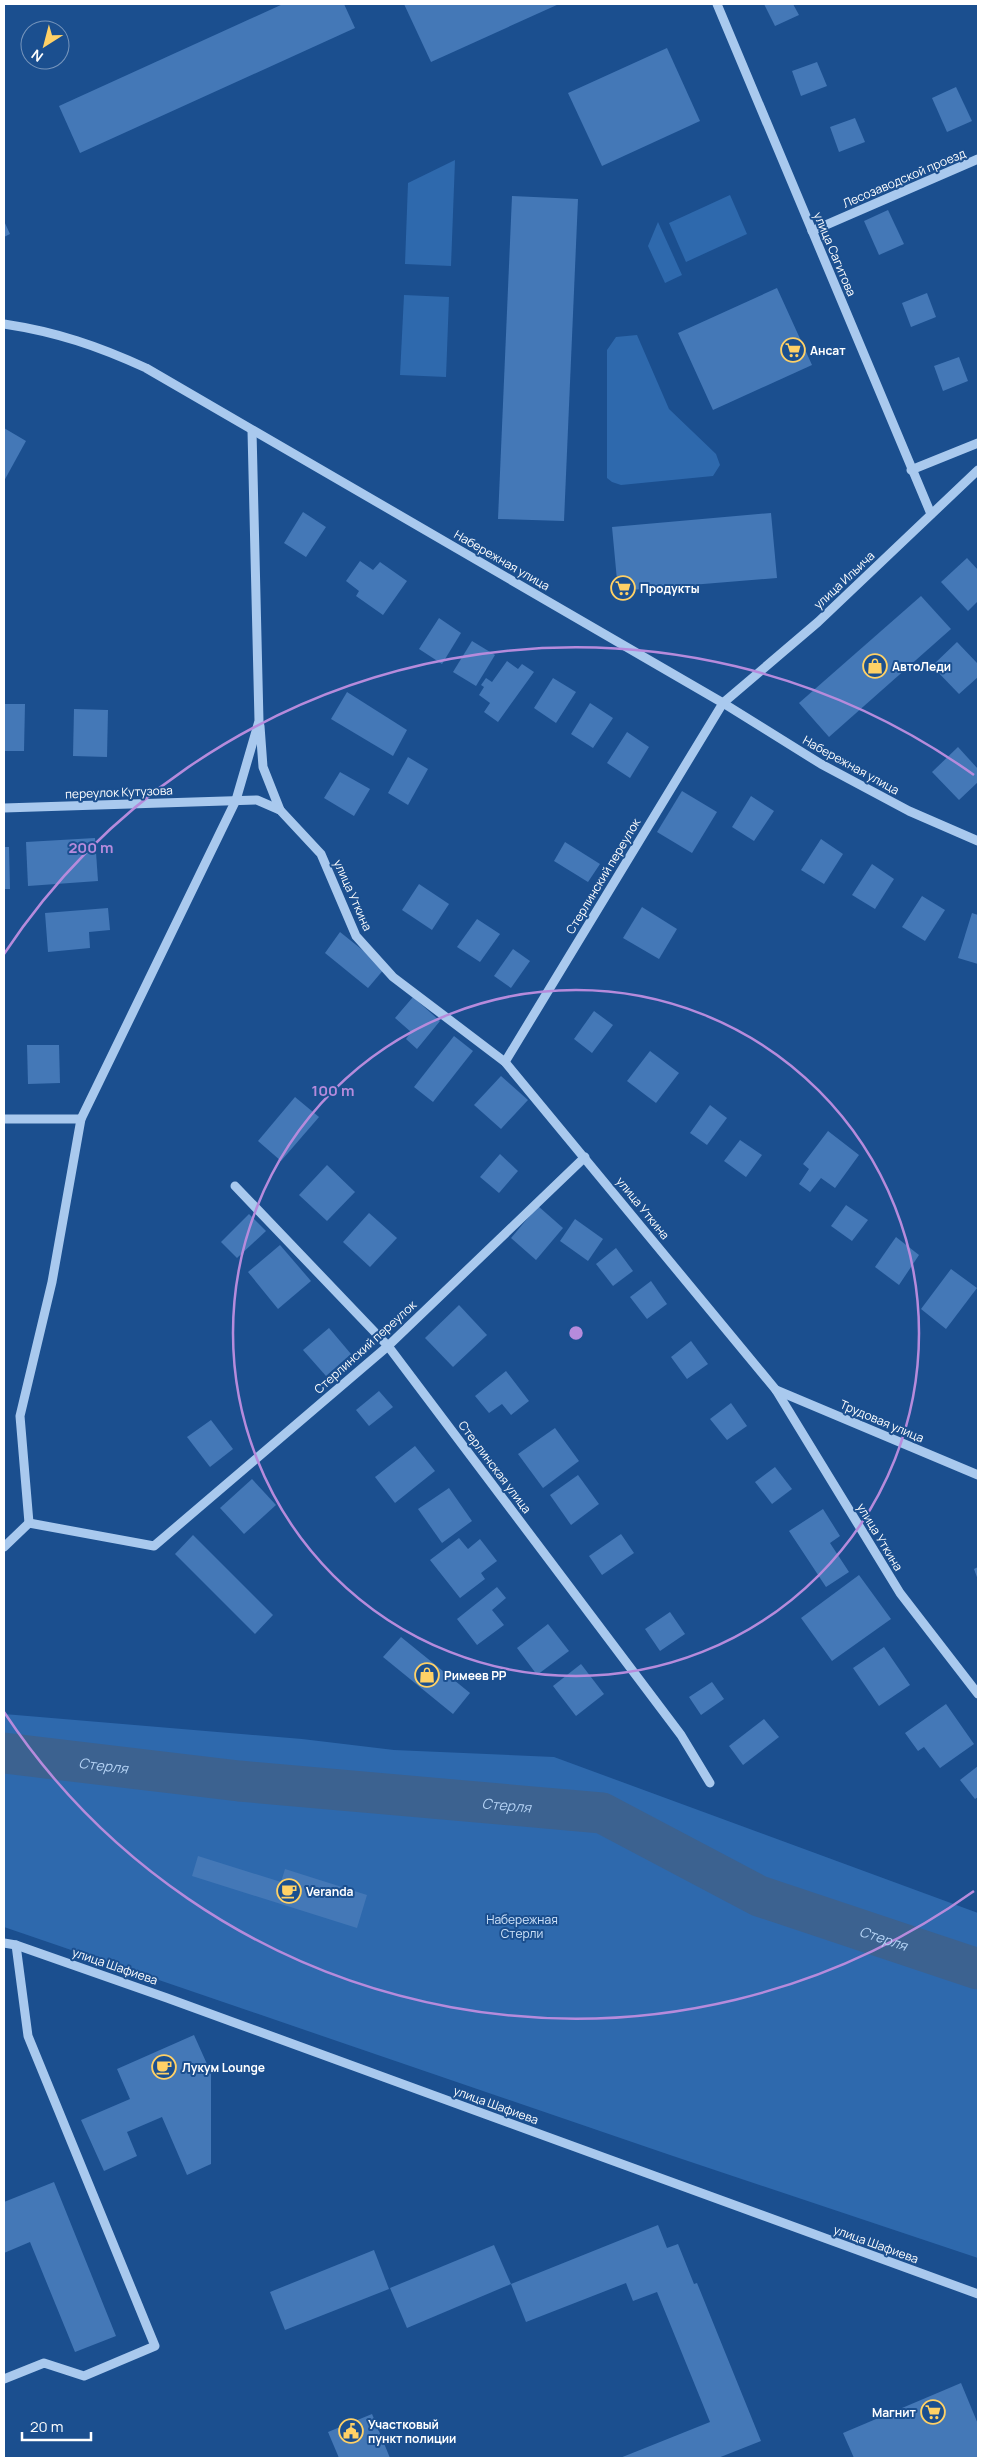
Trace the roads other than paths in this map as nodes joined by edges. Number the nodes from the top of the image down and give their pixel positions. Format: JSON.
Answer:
{"nodes":[{"id":1,"x":716,"y":4,"type":"edge"},
{"id":2,"x":978,"y":159,"type":"edge"},
{"id":3,"x":812,"y":231,"type":"junction"},
{"id":4,"x":4,"y":324,"type":"edge"},
{"id":5,"x":252,"y":430,"type":"junction"},
{"id":6,"x":978,"y":443,"type":"edge"},
{"id":7,"x":911,"y":470,"type":"junction"},
{"id":8,"x":978,"y":470,"type":"edge"},
{"id":9,"x":931,"y":514,"type":"junction"},
{"id":10,"x":723,"y":703,"type":"junction"},
{"id":11,"x":259,"y":721,"type":"junction"},
{"id":12,"x":236,"y":800,"type":"junction"},
{"id":13,"x":4,"y":808,"type":"edge"},
{"id":14,"x":280,"y":810,"type":"junction"},
{"id":15,"x":978,"y":841,"type":"edge"},
{"id":16,"x":505,"y":1062,"type":"junction"},
{"id":17,"x":4,"y":1119,"type":"edge"},
{"id":18,"x":82,"y":1119,"type":"junction"},
{"id":19,"x":585,"y":1157,"type":"junction"},
{"id":20,"x":235,"y":1186,"type":"dead end"},
{"id":21,"x":388,"y":1346,"type":"junction"},
{"id":22,"x":776,"y":1390,"type":"junction"},
{"id":23,"x":978,"y":1475,"type":"edge"},
{"id":24,"x":29,"y":1523,"type":"junction"},
{"id":25,"x":4,"y":1546,"type":"edge"},
{"id":26,"x":978,"y":1694,"type":"edge"},
{"id":27,"x":710,"y":1783,"type":"dead end"},
{"id":28,"x":4,"y":1943,"type":"edge"},
{"id":29,"x":16,"y":1945,"type":"junction"},
{"id":30,"x":978,"y":2294,"type":"edge"},
{"id":31,"x":4,"y":2379,"type":"edge"}],
"edges":[{"from":1,"to":3,"type":"street","name":"улица Сагитова"},
{"from":2,"to":3,"type":"street","name":"Лесозаводской проезд"},
{"from":3,"to":7,"type":"street","name":"улица Сагитова"},
{"from":4,"to":5,"type":"street","name":"Набережная улица"},
{"from":5,"to":10,"type":"street","name":"Набережная улица"},
{"from":5,"to":11,"type":"street"},
{"from":6,"to":7,"type":"street"},
{"from":7,"to":9,"type":"street","name":"улица Сагитова"},
{"from":8,"to":9,"type":"street","name":"улица Ильича"},
{"from":9,"to":10,"type":"street","name":"улица Ильича"},
{"from":10,"to":15,"type":"street","name":"Набережная улица"},
{"from":10,"to":16,"type":"street","name":"Стерлинский переулок"},
{"from":11,"to":12,"type":"street"},
{"from":11,"to":14,"type":"street"},
{"from":12,"to":13,"type":"street","name":"переулок Кутузова"},
{"from":12,"to":14,"type":"street","name":"улица Уткина"},
{"from":12,"to":18,"type":"street"},
{"from":14,"to":16,"type":"street","name":"улица Уткина"},
{"from":16,"to":19,"type":"street","name":"улица Уткина"},
{"from":17,"to":18,"type":"street"},
{"from":18,"to":24,"type":"street"},
{"from":19,"to":21,"type":"street","name":"Стерлинский переулок"},
{"from":19,"to":22,"type":"street","name":"улица Уткина"},
{"from":20,"to":21,"type":"street","name":"Стерлинская улица"},
{"from":21,"to":24,"type":"street","name":"Стерлинский переулок"},
{"from":21,"to":27,"type":"street","name":"Стерлинская улица"},
{"from":22,"to":23,"type":"street","name":"Трудовая улица"},
{"from":22,"to":26,"type":"street","name":"улица Уткина"},
{"from":24,"to":25,"type":"street"},
{"from":28,"to":29,"type":"street","name":"улица Шафиева"},
{"from":29,"to":30,"type":"street","name":"улица Шафиева"},
{"from":29,"to":31,"type":"street"}]}
